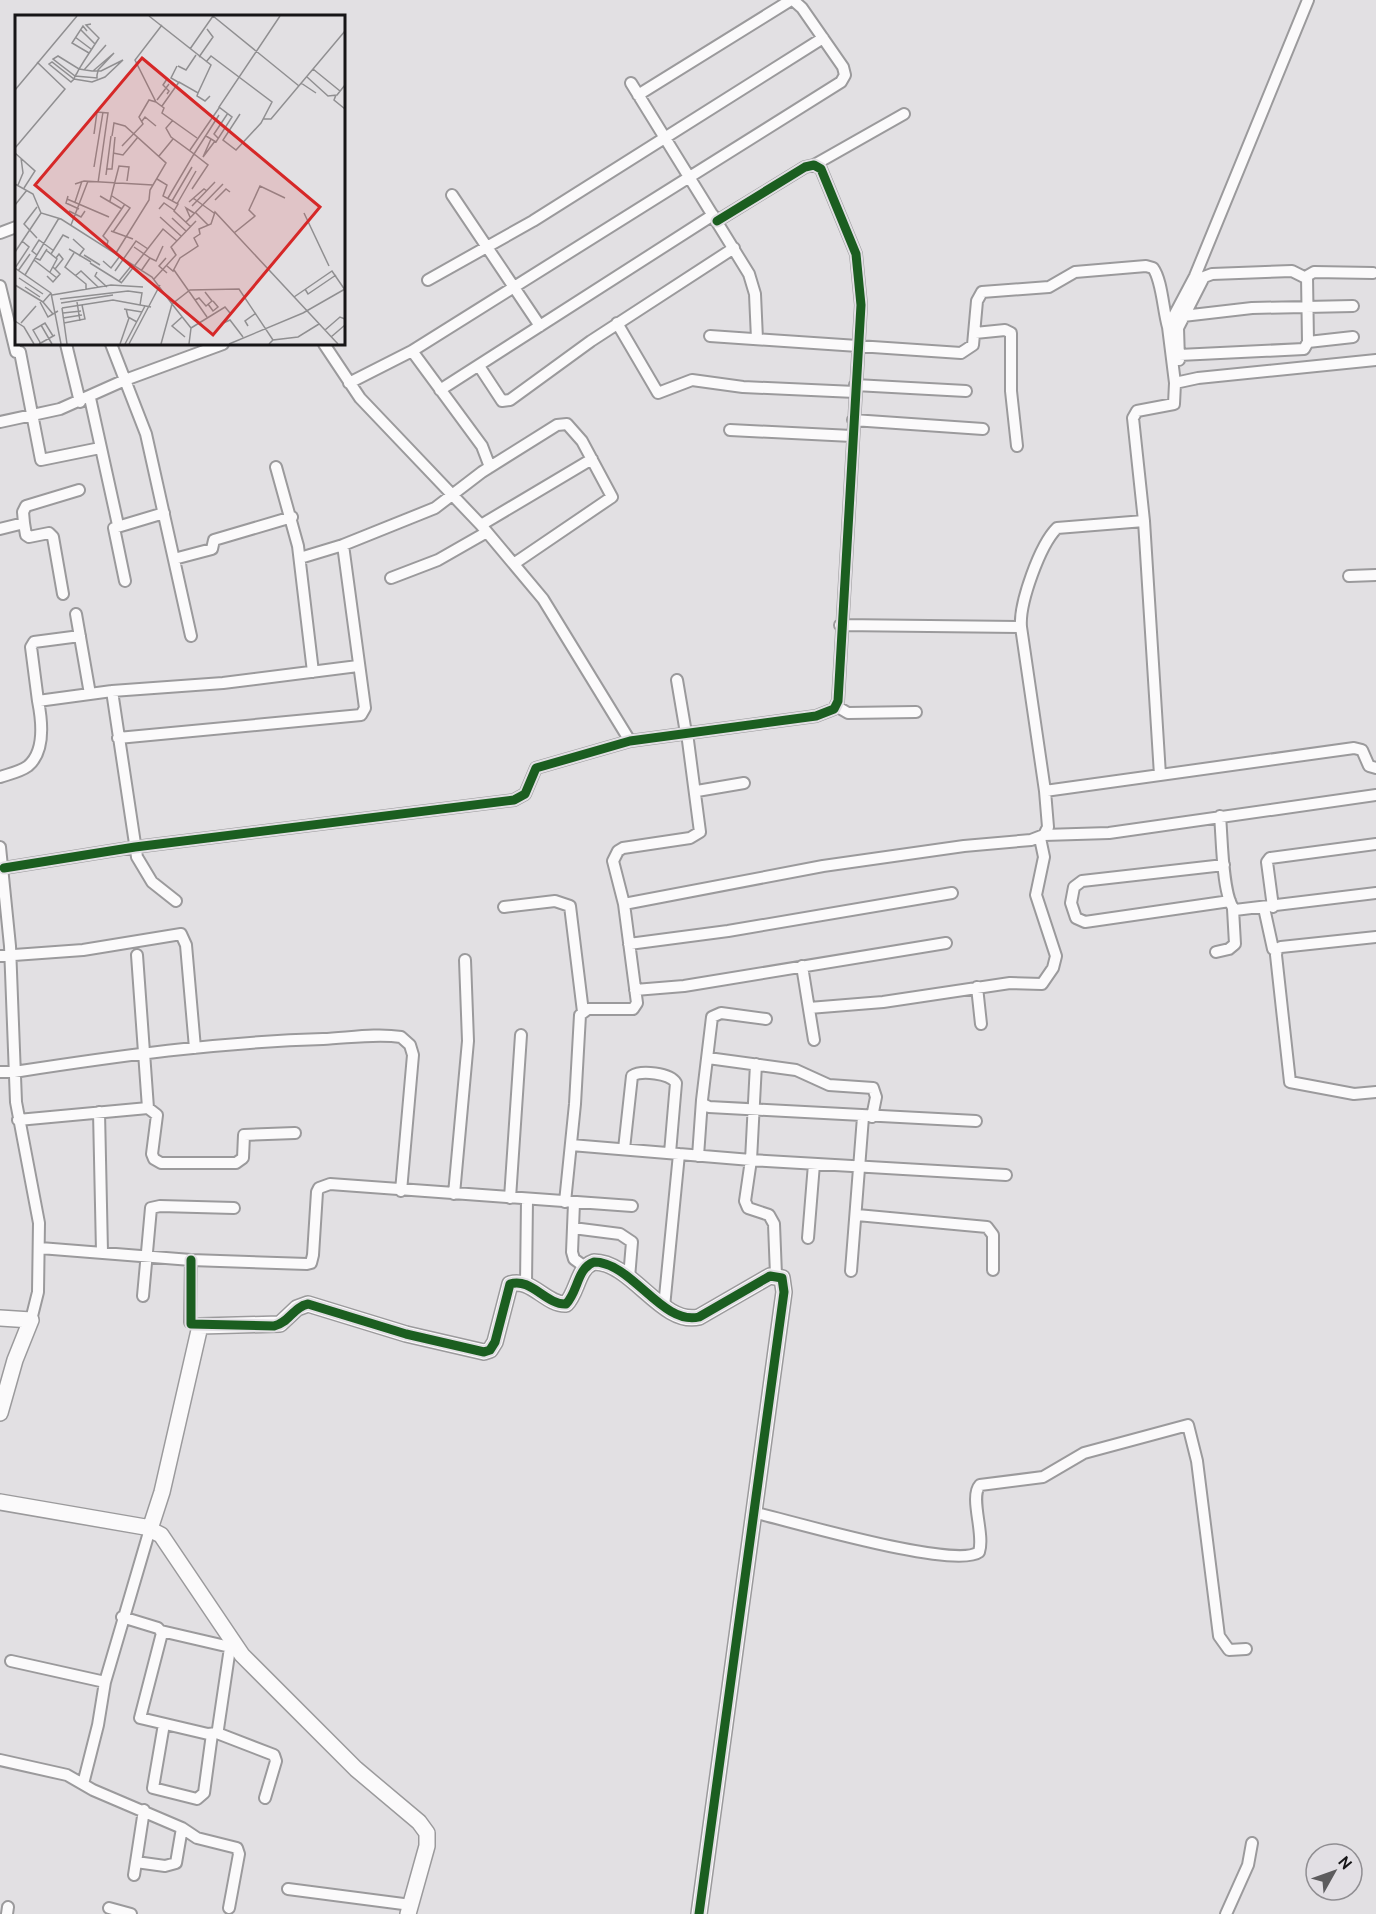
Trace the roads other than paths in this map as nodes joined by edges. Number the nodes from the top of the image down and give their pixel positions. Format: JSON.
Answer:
{"nodes":[{"id":1,"x":792,"y":0,"type":"edge"},
{"id":2,"x":1308,"y":0,"type":"edge"},
{"id":3,"x":823,"y":38,"type":"junction"},
{"id":4,"x":631,"y":83,"type":"dead end"},
{"id":5,"x":638,"y":95,"type":"junction"},
{"id":6,"x":904,"y":114,"type":"dead end"},
{"id":7,"x":663,"y":137,"type":"junction"},
{"id":8,"x":814,"y":165,"type":"junction"},
{"id":9,"x":689,"y":178,"type":"junction"},
{"id":10,"x":452,"y":195,"type":"dead end"},
{"id":11,"x":715,"y":218,"type":"junction"},
{"id":12,"x":15,"y":227,"type":"edge"},
{"id":13,"x":0,"y":232,"type":"edge"},
{"id":14,"x":487,"y":247,"type":"junction"},
{"id":15,"x":734,"y":248,"type":"junction"},
{"id":16,"x":1373,"y":273,"type":"dead end"},
{"id":17,"x":1306,"y":278,"type":"junction"},
{"id":18,"x":428,"y":280,"type":"dead end"},
{"id":19,"x":0,"y":286,"type":"edge"},
{"id":20,"x":515,"y":287,"type":"junction"},
{"id":21,"x":1353,"y":306,"type":"dead end"},
{"id":22,"x":1307,"y":307,"type":"junction"},
{"id":23,"x":1183,"y":316,"type":"junction"},
{"id":24,"x":617,"y":323,"type":"junction"},
{"id":25,"x":540,"y":326,"type":"junction"},
{"id":26,"x":1168,"y":327,"type":"junction"},
{"id":27,"x":975,"y":333,"type":"junction"},
{"id":28,"x":710,"y":336,"type":"dead end"},
{"id":29,"x":1353,"y":337,"type":"dead end"},
{"id":30,"x":757,"y":339,"type":"junction"},
{"id":31,"x":15,"y":341,"type":"edge"},
{"id":32,"x":1308,"y":342,"type":"junction"},
{"id":33,"x":16,"y":345,"type":"edge"},
{"id":34,"x":66,"y":345,"type":"edge"},
{"id":35,"x":111,"y":345,"type":"edge"},
{"id":36,"x":220,"y":345,"type":"edge"},
{"id":37,"x":325,"y":345,"type":"edge"},
{"id":38,"x":858,"y":345,"type":"junction"},
{"id":39,"x":412,"y":351,"type":"junction"},
{"id":40,"x":1179,"y":354,"type":"junction"},
{"id":41,"x":1376,"y":360,"type":"edge"},
{"id":42,"x":479,"y":366,"type":"junction"},
{"id":43,"x":1175,"y":379,"type":"junction"},
{"id":44,"x":125,"y":380,"type":"junction"},
{"id":45,"x":349,"y":383,"type":"junction"},
{"id":46,"x":855,"y":388,"type":"junction"},
{"id":47,"x":440,"y":390,"type":"junction"},
{"id":48,"x":966,"y":391,"type":"dead end"},
{"id":49,"x":85,"y":400,"type":"junction"},
{"id":50,"x":30,"y":414,"type":"junction"},
{"id":51,"x":853,"y":420,"type":"junction"},
{"id":52,"x":0,"y":422,"type":"edge"},
{"id":53,"x":982,"y":429,"type":"dead end"},
{"id":54,"x":730,"y":430,"type":"dead end"},
{"id":55,"x":852,"y":436,"type":"junction"},
{"id":56,"x":1017,"y":446,"type":"dead end"},
{"id":57,"x":100,"y":448,"type":"junction"},
{"id":58,"x":592,"y":459,"type":"junction"},
{"id":59,"x":276,"y":467,"type":"dead end"},
{"id":60,"x":490,"y":467,"type":"junction"},
{"id":61,"x":79,"y":490,"type":"dead end"},
{"id":62,"x":454,"y":496,"type":"junction"},
{"id":63,"x":164,"y":513,"type":"junction"},
{"id":64,"x":292,"y":517,"type":"junction"},
{"id":65,"x":1144,"y":521,"type":"junction"},
{"id":66,"x":24,"y":523,"type":"junction"},
{"id":67,"x":118,"y":525,"type":"junction"},
{"id":68,"x":484,"y":528,"type":"junction"},
{"id":69,"x":0,"y":529,"type":"edge"},
{"id":70,"x":342,"y":545,"type":"junction"},
{"id":71,"x":300,"y":558,"type":"junction"},
{"id":72,"x":174,"y":559,"type":"junction"},
{"id":73,"x":514,"y":563,"type":"junction"},
{"id":74,"x":1376,"y":575,"type":"edge"},
{"id":75,"x":1349,"y":576,"type":"dead end"},
{"id":76,"x":391,"y":578,"type":"dead end"},
{"id":77,"x":125,"y":582,"type":"dead end"},
{"id":78,"x":63,"y":594,"type":"dead end"},
{"id":79,"x":76,"y":614,"type":"dead end"},
{"id":80,"x":840,"y":625,"type":"junction"},
{"id":81,"x":1021,"y":627,"type":"junction"},
{"id":82,"x":80,"y":636,"type":"junction"},
{"id":83,"x":191,"y":636,"type":"dead end"},
{"id":84,"x":358,"y":666,"type":"junction"},
{"id":85,"x":313,"y":672,"type":"junction"},
{"id":86,"x":677,"y":680,"type":"dead end"},
{"id":87,"x":112,"y":691,"type":"junction"},
{"id":88,"x":90,"y":694,"type":"junction"},
{"id":89,"x":38,"y":701,"type":"junction"},
{"id":90,"x":836,"y":706,"type":"junction"},
{"id":91,"x":916,"y":712,"type":"dead end"},
{"id":92,"x":686,"y":733,"type":"junction"},
{"id":93,"x":118,"y":738,"type":"junction"},
{"id":94,"x":630,"y":741,"type":"junction"},
{"id":95,"x":1376,"y":768,"type":"edge"},
{"id":96,"x":1160,"y":775,"type":"junction"},
{"id":97,"x":0,"y":777,"type":"edge"},
{"id":98,"x":744,"y":783,"type":"dead end"},
{"id":99,"x":1045,"y":791,"type":"junction"},
{"id":100,"x":697,"y":792,"type":"junction"},
{"id":101,"x":1376,"y":795,"type":"edge"},
{"id":102,"x":1220,"y":816,"type":"junction"},
{"id":103,"x":1042,"y":837,"type":"junction"},
{"id":104,"x":1376,"y":844,"type":"edge"},
{"id":105,"x":0,"y":847,"type":"edge"},
{"id":106,"x":135,"y":847,"type":"junction"},
{"id":107,"x":1224,"y":865,"type":"junction"},
{"id":108,"x":4,"y":868,"type":"junction"},
{"id":109,"x":952,"y":893,"type":"dead end"},
{"id":110,"x":1376,"y":893,"type":"edge"},
{"id":111,"x":176,"y":902,"type":"dead end"},
{"id":112,"x":624,"y":904,"type":"junction"},
{"id":113,"x":1232,"y":905,"type":"junction"},
{"id":114,"x":504,"y":907,"type":"dead end"},
{"id":115,"x":1268,"y":907,"type":"junction"},
{"id":116,"x":4,"y":912,"type":"edge"},
{"id":117,"x":1376,"y":937,"type":"edge"},
{"id":118,"x":946,"y":943,"type":"dead end"},
{"id":119,"x":629,"y":944,"type":"junction"},
{"id":120,"x":1273,"y":949,"type":"dead end"},
{"id":121,"x":1216,"y":952,"type":"dead end"},
{"id":122,"x":137,"y":955,"type":"dead end"},
{"id":123,"x":5,"y":956,"type":"edge"},
{"id":124,"x":465,"y":960,"type":"dead end"},
{"id":125,"x":802,"y":966,"type":"junction"},
{"id":126,"x":977,"y":987,"type":"junction"},
{"id":127,"x":6,"y":989,"type":"edge"},
{"id":128,"x":635,"y":990,"type":"junction"},
{"id":129,"x":809,"y":1008,"type":"junction"},
{"id":130,"x":583,"y":1012,"type":"junction"},
{"id":131,"x":766,"y":1019,"type":"dead end"},
{"id":132,"x":981,"y":1024,"type":"dead end"},
{"id":133,"x":12,"y":1029,"type":"junction"},
{"id":134,"x":0,"y":1030,"type":"edge"},
{"id":135,"x":521,"y":1035,"type":"dead end"},
{"id":136,"x":814,"y":1040,"type":"dead end"},
{"id":137,"x":195,"y":1048,"type":"junction"},
{"id":138,"x":144,"y":1052,"type":"junction"},
{"id":139,"x":708,"y":1058,"type":"junction"},
{"id":140,"x":756,"y":1064,"type":"junction"},
{"id":141,"x":0,"y":1072,"type":"edge"},
{"id":142,"x":14,"y":1072,"type":"junction"},
{"id":143,"x":1376,"y":1092,"type":"edge"},
{"id":144,"x":703,"y":1104,"type":"junction"},
{"id":145,"x":148,"y":1108,"type":"junction"},
{"id":146,"x":753,"y":1110,"type":"junction"},
{"id":147,"x":99,"y":1112,"type":"junction"},
{"id":148,"x":867,"y":1117,"type":"junction"},
{"id":149,"x":18,"y":1120,"type":"junction"},
{"id":150,"x":976,"y":1121,"type":"dead end"},
{"id":151,"x":295,"y":1133,"type":"dead end"},
{"id":152,"x":571,"y":1145,"type":"junction"},
{"id":153,"x":624,"y":1149,"type":"junction"},
{"id":154,"x":675,"y":1154,"type":"junction"},
{"id":155,"x":698,"y":1156,"type":"junction"},
{"id":156,"x":751,"y":1160,"type":"junction"},
{"id":157,"x":814,"y":1164,"type":"junction"},
{"id":158,"x":860,"y":1165,"type":"junction"},
{"id":159,"x":1006,"y":1175,"type":"dead end"},
{"id":160,"x":401,"y":1191,"type":"junction"},
{"id":161,"x":454,"y":1194,"type":"junction"},
{"id":162,"x":510,"y":1198,"type":"junction"},
{"id":163,"x":527,"y":1200,"type":"junction"},
{"id":164,"x":570,"y":1202,"type":"junction"},
{"id":165,"x":632,"y":1206,"type":"dead end"},
{"id":166,"x":234,"y":1209,"type":"dead end"},
{"id":167,"x":857,"y":1215,"type":"junction"},
{"id":168,"x":573,"y":1228,"type":"junction"},
{"id":169,"x":808,"y":1238,"type":"dead end"},
{"id":170,"x":40,"y":1248,"type":"junction"},
{"id":171,"x":102,"y":1252,"type":"junction"},
{"id":172,"x":147,"y":1255,"type":"junction"},
{"id":173,"x":191,"y":1260,"type":"junction"},
{"id":174,"x":585,"y":1267,"type":"junction"},
{"id":175,"x":851,"y":1270,"type":"dead end"},
{"id":176,"x":993,"y":1270,"type":"dead end"},
{"id":177,"x":776,"y":1275,"type":"junction"},
{"id":178,"x":629,"y":1278,"type":"junction"},
{"id":179,"x":526,"y":1284,"type":"junction"},
{"id":180,"x":142,"y":1296,"type":"dead end"},
{"id":181,"x":664,"y":1307,"type":"junction"},
{"id":182,"x":0,"y":1318,"type":"edge"},
{"id":183,"x":31,"y":1320,"type":"junction"},
{"id":184,"x":200,"y":1326,"type":"junction"},
{"id":185,"x":0,"y":1413,"type":"edge"},
{"id":186,"x":0,"y":1502,"type":"edge"},
{"id":187,"x":756,"y":1513,"type":"junction"},
{"id":188,"x":150,"y":1529,"type":"junction"},
{"id":189,"x":122,"y":1617,"type":"junction"},
{"id":190,"x":161,"y":1631,"type":"junction"},
{"id":191,"x":231,"y":1644,"type":"junction"},
{"id":192,"x":1245,"y":1649,"type":"dead end"},
{"id":193,"x":11,"y":1662,"type":"dead end"},
{"id":194,"x":105,"y":1682,"type":"junction"},
{"id":195,"x":164,"y":1724,"type":"junction"},
{"id":196,"x":214,"y":1734,"type":"junction"},
{"id":197,"x":0,"y":1760,"type":"edge"},
{"id":198,"x":83,"y":1784,"type":"junction"},
{"id":199,"x":265,"y":1798,"type":"dead end"},
{"id":200,"x":144,"y":1810,"type":"junction"},
{"id":201,"x":182,"y":1828,"type":"junction"},
{"id":202,"x":1252,"y":1843,"type":"dead end"},
{"id":203,"x":136,"y":1862,"type":"junction"},
{"id":204,"x":134,"y":1875,"type":"dead end"},
{"id":205,"x":288,"y":1889,"type":"dead end"},
{"id":206,"x":109,"y":1908,"type":"dead end"},
{"id":207,"x":228,"y":1908,"type":"dead end"},
{"id":208,"x":410,"y":1909,"type":"edge"},
{"id":209,"x":131,"y":1914,"type":"edge"},
{"id":210,"x":699,"y":1914,"type":"edge"},
{"id":211,"x":1226,"y":1914,"type":"edge"}],
"edges":[{"from":1,"to":3,"type":"street"},
{"from":1,"to":5,"type":"street"},
{"from":2,"to":26,"type":"street"},
{"from":3,"to":7,"type":"street"},
{"from":3,"to":9,"type":"street"},
{"from":4,"to":5,"type":"street"},
{"from":5,"to":7,"type":"street"},
{"from":6,"to":8,"type":"street"},
{"from":7,"to":9,"type":"street"},
{"from":7,"to":14,"type":"street"},
{"from":8,"to":11,"type":"street"},
{"from":8,"to":38,"type":"street"},
{"from":9,"to":11,"type":"street"},
{"from":9,"to":20,"type":"street"},
{"from":10,"to":14,"type":"street"},
{"from":11,"to":15,"type":"street"},
{"from":11,"to":25,"type":"street"},
{"from":12,"to":13,"type":"street"},
{"from":14,"to":18,"type":"street"},
{"from":14,"to":20,"type":"street"},
{"from":15,"to":24,"type":"street"},
{"from":15,"to":30,"type":"street"},
{"from":16,"to":17,"type":"street"},
{"from":17,"to":22,"type":"street"},
{"from":17,"to":23,"type":"street"},
{"from":19,"to":31,"type":"street"},
{"from":20,"to":25,"type":"street"},
{"from":20,"to":39,"type":"street"},
{"from":21,"to":22,"type":"street"},
{"from":22,"to":23,"type":"street"},
{"from":22,"to":32,"type":"street"},
{"from":23,"to":40,"type":"street"},
{"from":24,"to":42,"type":"street"},
{"from":24,"to":46,"type":"street"},
{"from":25,"to":42,"type":"street"},
{"from":26,"to":27,"type":"street"},
{"from":26,"to":43,"type":"street"},
{"from":27,"to":38,"type":"street"},
{"from":27,"to":56,"type":"street"},
{"from":28,"to":30,"type":"street"},
{"from":29,"to":32,"type":"street"},
{"from":30,"to":38,"type":"street"},
{"from":32,"to":40,"type":"street"},
{"from":33,"to":50,"type":"street"},
{"from":34,"to":49,"type":"street"},
{"from":35,"to":44,"type":"street"},
{"from":36,"to":44,"type":"street"},
{"from":37,"to":45,"type":"street"},
{"from":38,"to":46,"type":"street"},
{"from":39,"to":45,"type":"street"},
{"from":39,"to":47,"type":"street"},
{"from":40,"to":43,"type":"street"},
{"from":41,"to":43,"type":"street"},
{"from":42,"to":47,"type":"street"},
{"from":43,"to":65,"type":"street"},
{"from":44,"to":49,"type":"street"},
{"from":44,"to":63,"type":"street"},
{"from":45,"to":62,"type":"street"},
{"from":46,"to":48,"type":"street"},
{"from":46,"to":51,"type":"street"},
{"from":47,"to":60,"type":"street"},
{"from":49,"to":50,"type":"street"},
{"from":49,"to":57,"type":"street"},
{"from":50,"to":52,"type":"street"},
{"from":50,"to":57,"type":"street"},
{"from":51,"to":53,"type":"street"},
{"from":51,"to":55,"type":"street"},
{"from":54,"to":55,"type":"street"},
{"from":55,"to":80,"type":"street"},
{"from":57,"to":67,"type":"street"},
{"from":58,"to":60,"type":"street"},
{"from":58,"to":68,"type":"street"},
{"from":58,"to":73,"type":"street"},
{"from":59,"to":64,"type":"street"},
{"from":60,"to":62,"type":"street"},
{"from":61,"to":66,"type":"street"},
{"from":62,"to":68,"type":"street"},
{"from":62,"to":70,"type":"street"},
{"from":63,"to":67,"type":"street"},
{"from":63,"to":72,"type":"street"},
{"from":64,"to":71,"type":"street"},
{"from":64,"to":72,"type":"street"},
{"from":65,"to":81,"type":"street"},
{"from":65,"to":96,"type":"street"},
{"from":66,"to":69,"type":"street"},
{"from":66,"to":78,"type":"street"},
{"from":67,"to":77,"type":"street"},
{"from":68,"to":73,"type":"street"},
{"from":68,"to":76,"type":"street"},
{"from":70,"to":71,"type":"street"},
{"from":70,"to":84,"type":"street"},
{"from":71,"to":85,"type":"street"},
{"from":72,"to":83,"type":"street"},
{"from":73,"to":94,"type":"street"},
{"from":74,"to":75,"type":"street"},
{"from":79,"to":82,"type":"street"},
{"from":80,"to":81,"type":"street"},
{"from":80,"to":90,"type":"street"},
{"from":81,"to":99,"type":"street"},
{"from":82,"to":88,"type":"street"},
{"from":82,"to":89,"type":"street"},
{"from":84,"to":85,"type":"street"},
{"from":84,"to":93,"type":"street"},
{"from":85,"to":87,"type":"street"},
{"from":86,"to":92,"type":"street"},
{"from":87,"to":88,"type":"street"},
{"from":87,"to":93,"type":"street"},
{"from":88,"to":89,"type":"street"},
{"from":89,"to":97,"type":"street"},
{"from":90,"to":91,"type":"street"},
{"from":90,"to":92,"type":"street"},
{"from":92,"to":94,"type":"street"},
{"from":92,"to":100,"type":"street"},
{"from":93,"to":106,"type":"street"},
{"from":94,"to":106,"type":"street"},
{"from":95,"to":96,"type":"street"},
{"from":96,"to":99,"type":"street"},
{"from":98,"to":100,"type":"street"},
{"from":99,"to":103,"type":"street"},
{"from":100,"to":112,"type":"street"},
{"from":101,"to":102,"type":"street"},
{"from":102,"to":103,"type":"street"},
{"from":102,"to":107,"type":"street"},
{"from":103,"to":112,"type":"street"},
{"from":103,"to":126,"type":"street"},
{"from":104,"to":115,"type":"street"},
{"from":105,"to":108,"type":"street"},
{"from":106,"to":108,"type":"street"},
{"from":106,"to":111,"type":"street"},
{"from":107,"to":113,"type":"street"},
{"from":107,"to":113,"type":"street"},
{"from":108,"to":116,"type":"street"},
{"from":109,"to":119,"type":"street"},
{"from":110,"to":115,"type":"street"},
{"from":112,"to":119,"type":"street"},
{"from":113,"to":115,"type":"street"},
{"from":113,"to":121,"type":"street"},
{"from":114,"to":130,"type":"street"},
{"from":115,"to":120,"type":"street"},
{"from":116,"to":123,"type":"street"},
{"from":117,"to":143,"type":"street"},
{"from":118,"to":125,"type":"street"},
{"from":119,"to":128,"type":"street"},
{"from":122,"to":138,"type":"street"},
{"from":123,"to":127,"type":"street"},
{"from":123,"to":137,"type":"street"},
{"from":124,"to":161,"type":"street"},
{"from":125,"to":128,"type":"street"},
{"from":125,"to":129,"type":"street"},
{"from":126,"to":129,"type":"street"},
{"from":126,"to":132,"type":"street"},
{"from":127,"to":133,"type":"street"},
{"from":128,"to":130,"type":"street"},
{"from":129,"to":136,"type":"street"},
{"from":130,"to":152,"type":"street"},
{"from":131,"to":139,"type":"street"},
{"from":133,"to":134,"type":"street"},
{"from":133,"to":142,"type":"street"},
{"from":135,"to":162,"type":"street"},
{"from":137,"to":138,"type":"street"},
{"from":137,"to":160,"type":"street"},
{"from":138,"to":142,"type":"street"},
{"from":138,"to":145,"type":"street"},
{"from":139,"to":140,"type":"street"},
{"from":139,"to":144,"type":"street"},
{"from":140,"to":146,"type":"street"},
{"from":140,"to":148,"type":"street"},
{"from":141,"to":142,"type":"street"},
{"from":142,"to":149,"type":"street"},
{"from":144,"to":146,"type":"street"},
{"from":144,"to":155,"type":"street"},
{"from":145,"to":147,"type":"street"},
{"from":145,"to":151,"type":"street"},
{"from":146,"to":148,"type":"street"},
{"from":146,"to":156,"type":"street"},
{"from":147,"to":149,"type":"street"},
{"from":147,"to":171,"type":"street"},
{"from":148,"to":150,"type":"street"},
{"from":148,"to":158,"type":"street"},
{"from":149,"to":170,"type":"street"},
{"from":152,"to":153,"type":"street"},
{"from":152,"to":164,"type":"street"},
{"from":153,"to":154,"type":"street"},
{"from":153,"to":154,"type":"street"},
{"from":154,"to":155,"type":"street"},
{"from":154,"to":181,"type":"street"},
{"from":155,"to":156,"type":"street"},
{"from":156,"to":157,"type":"street"},
{"from":156,"to":177,"type":"street"},
{"from":157,"to":158,"type":"street"},
{"from":157,"to":169,"type":"street"},
{"from":158,"to":159,"type":"street"},
{"from":158,"to":167,"type":"street"},
{"from":160,"to":161,"type":"street"},
{"from":160,"to":173,"type":"street"},
{"from":161,"to":162,"type":"street"},
{"from":162,"to":163,"type":"street"},
{"from":163,"to":164,"type":"street"},
{"from":163,"to":179,"type":"street"},
{"from":164,"to":165,"type":"street"},
{"from":164,"to":168,"type":"street"},
{"from":166,"to":172,"type":"street"},
{"from":167,"to":175,"type":"street"},
{"from":167,"to":176,"type":"street"},
{"from":168,"to":174,"type":"street"},
{"from":168,"to":178,"type":"street"},
{"from":170,"to":171,"type":"street"},
{"from":170,"to":183,"type":"street"},
{"from":171,"to":172,"type":"street"},
{"from":172,"to":173,"type":"street"},
{"from":172,"to":180,"type":"street"},
{"from":173,"to":184,"type":"street"},
{"from":174,"to":178,"type":"street"},
{"from":174,"to":179,"type":"street"},
{"from":177,"to":181,"type":"street"},
{"from":177,"to":187,"type":"street"},
{"from":178,"to":181,"type":"street"},
{"from":179,"to":184,"type":"street"},
{"from":182,"to":183,"type":"street"},
{"from":183,"to":185,"type":"street"},
{"from":184,"to":188,"type":"street"},
{"from":186,"to":188,"type":"street"},
{"from":187,"to":192,"type":"street"},
{"from":187,"to":210,"type":"street"},
{"from":188,"to":189,"type":"street"},
{"from":188,"to":191,"type":"street"},
{"from":189,"to":190,"type":"street"},
{"from":189,"to":194,"type":"street"},
{"from":190,"to":191,"type":"street"},
{"from":190,"to":195,"type":"street"},
{"from":191,"to":196,"type":"street"},
{"from":191,"to":208,"type":"street"},
{"from":193,"to":194,"type":"street"},
{"from":194,"to":198,"type":"street"},
{"from":195,"to":196,"type":"street"},
{"from":195,"to":196,"type":"street"},
{"from":196,"to":199,"type":"street"},
{"from":197,"to":198,"type":"street"},
{"from":198,"to":200,"type":"street"},
{"from":200,"to":201,"type":"street"},
{"from":200,"to":203,"type":"street"},
{"from":201,"to":203,"type":"street"},
{"from":201,"to":207,"type":"street"},
{"from":202,"to":211,"type":"street"},
{"from":203,"to":204,"type":"street"},
{"from":205,"to":208,"type":"street"},
{"from":206,"to":209,"type":"street"}]}
